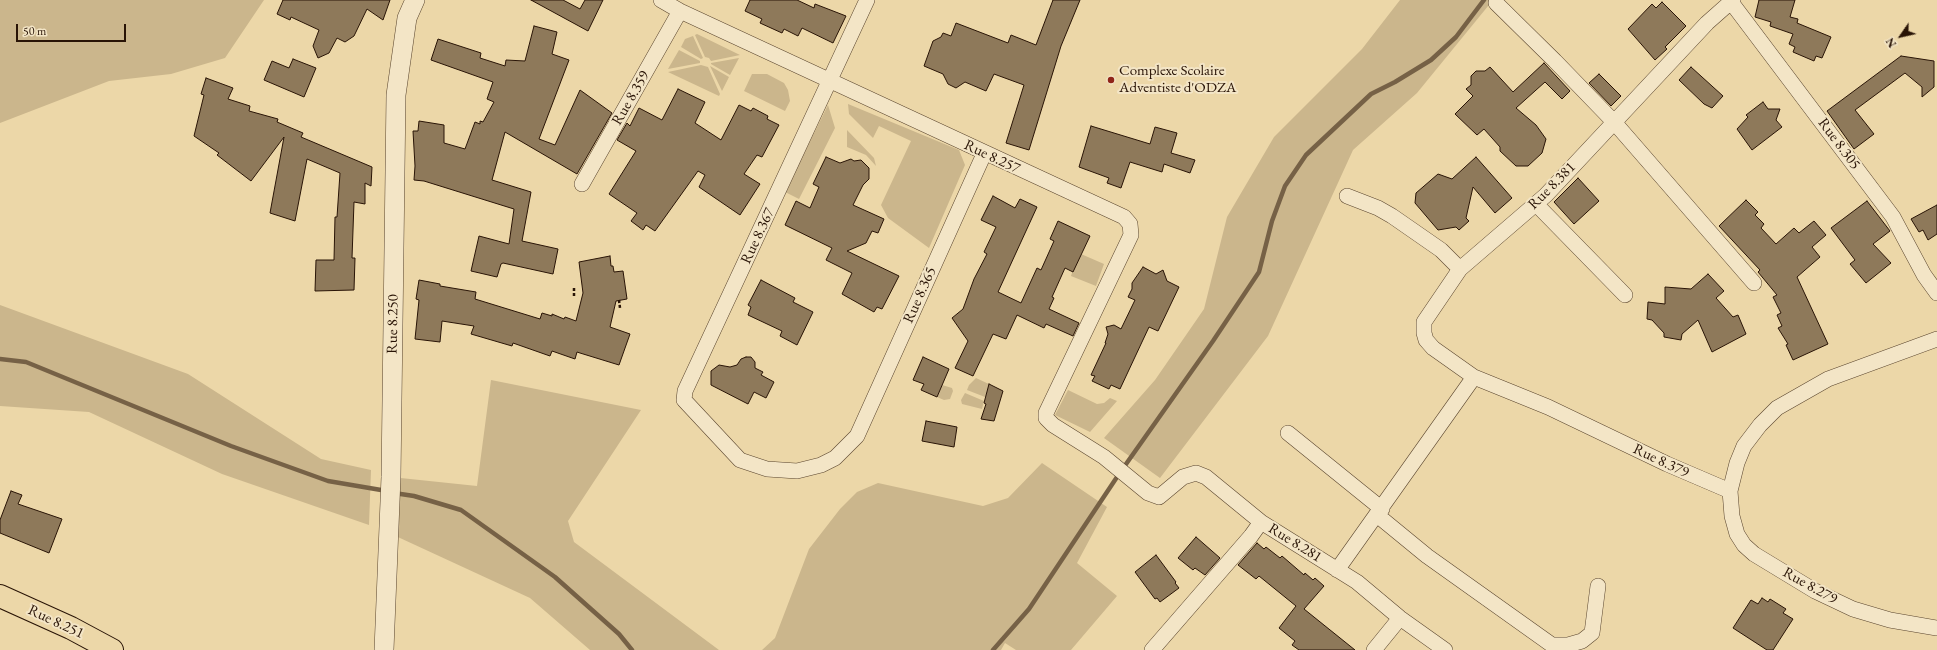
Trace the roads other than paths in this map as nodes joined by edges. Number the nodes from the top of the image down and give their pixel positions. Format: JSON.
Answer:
{"nodes":[{"id":1,"x":415,"y":0,"type":"edge"},
{"id":2,"x":661,"y":0,"type":"edge"},
{"id":3,"x":867,"y":0,"type":"edge"},
{"id":4,"x":1732,"y":1,"type":"edge"},
{"id":5,"x":1496,"y":3,"type":"dead end"},
{"id":6,"x":680,"y":11,"type":"junction"},
{"id":7,"x":831,"y":80,"type":"junction"},
{"id":8,"x":1614,"y":122,"type":"junction"},
{"id":9,"x":984,"y":154,"type":"junction"},
{"id":10,"x":582,"y":184,"type":"dead end"},
{"id":11,"x":1347,"y":196,"type":"dead end"},
{"id":12,"x":1536,"y":204,"type":"junction"},
{"id":13,"x":1460,"y":269,"type":"junction"},
{"id":14,"x":1754,"y":283,"type":"dead end"},
{"id":15,"x":1937,"y":293,"type":"edge"},
{"id":16,"x":1625,"y":295,"type":"dead end"},
{"id":17,"x":1937,"y":339,"type":"edge"},
{"id":18,"x":1474,"y":377,"type":"junction"},
{"id":19,"x":1288,"y":433,"type":"dead end"},
{"id":20,"x":857,"y":436,"type":"joint"},
{"id":21,"x":1730,"y":491,"type":"junction"},
{"id":22,"x":1379,"y":512,"type":"junction"},
{"id":23,"x":1260,"y":522,"type":"junction"},
{"id":24,"x":1337,"y":570,"type":"junction"},
{"id":25,"x":1598,"y":586,"type":"dead end"},
{"id":26,"x":0,"y":596,"type":"edge"},
{"id":27,"x":1400,"y":618,"type":"junction"},
{"id":28,"x":1935,"y":624,"type":"edge"},
{"id":29,"x":112,"y":650,"type":"edge"},
{"id":30,"x":384,"y":650,"type":"edge"},
{"id":31,"x":1152,"y":650,"type":"edge"},
{"id":32,"x":1374,"y":650,"type":"edge"},
{"id":33,"x":1445,"y":650,"type":"edge"}],
"edges":[{"from":1,"to":30,"type":"street","name":"Rue 8.250"},
{"from":2,"to":6,"type":"street","name":"Rue 8.257"},
{"from":3,"to":7,"type":"street","name":"Rue 8.367"},
{"from":4,"to":8,"type":"street","name":"Rue 8.381"},
{"from":4,"to":15,"type":"street","name":"Rue 8.305"},
{"from":5,"to":8,"type":"street"},
{"from":6,"to":7,"type":"street","name":"Rue 8.257"},
{"from":6,"to":10,"type":"street","name":"Rue 8.359"},
{"from":7,"to":9,"type":"street","name":"Rue 8.257"},
{"from":7,"to":20,"type":"street","name":"Rue 8.367"},
{"from":8,"to":12,"type":"street","name":"Rue 8.381"},
{"from":8,"to":14,"type":"street"},
{"from":9,"to":20,"type":"street","name":"Rue 8.365"},
{"from":9,"to":23,"type":"street","name":"Rue 8.257"},
{"from":11,"to":13,"type":"street"},
{"from":12,"to":13,"type":"street","name":"Rue 8.381"},
{"from":12,"to":16,"type":"street"},
{"from":13,"to":18,"type":"street","name":"Rue 8.379"},
{"from":17,"to":21,"type":"street"},
{"from":18,"to":21,"type":"street","name":"Rue 8.379"},
{"from":18,"to":22,"type":"street"},
{"from":19,"to":22,"type":"street"},
{"from":21,"to":28,"type":"street","name":"Rue 8.279"},
{"from":22,"to":24,"type":"street"},
{"from":22,"to":25,"type":"street"},
{"from":23,"to":24,"type":"street","name":"Rue 8.281"},
{"from":23,"to":31,"type":"street","name":"Rue 8.281"},
{"from":24,"to":27,"type":"street","name":"Rue 8.281"},
{"from":26,"to":29,"type":"highway","name":"Rue 8.251"},
{"from":27,"to":32,"type":"street"},
{"from":27,"to":33,"type":"street","name":"Rue 8.281"}]}
